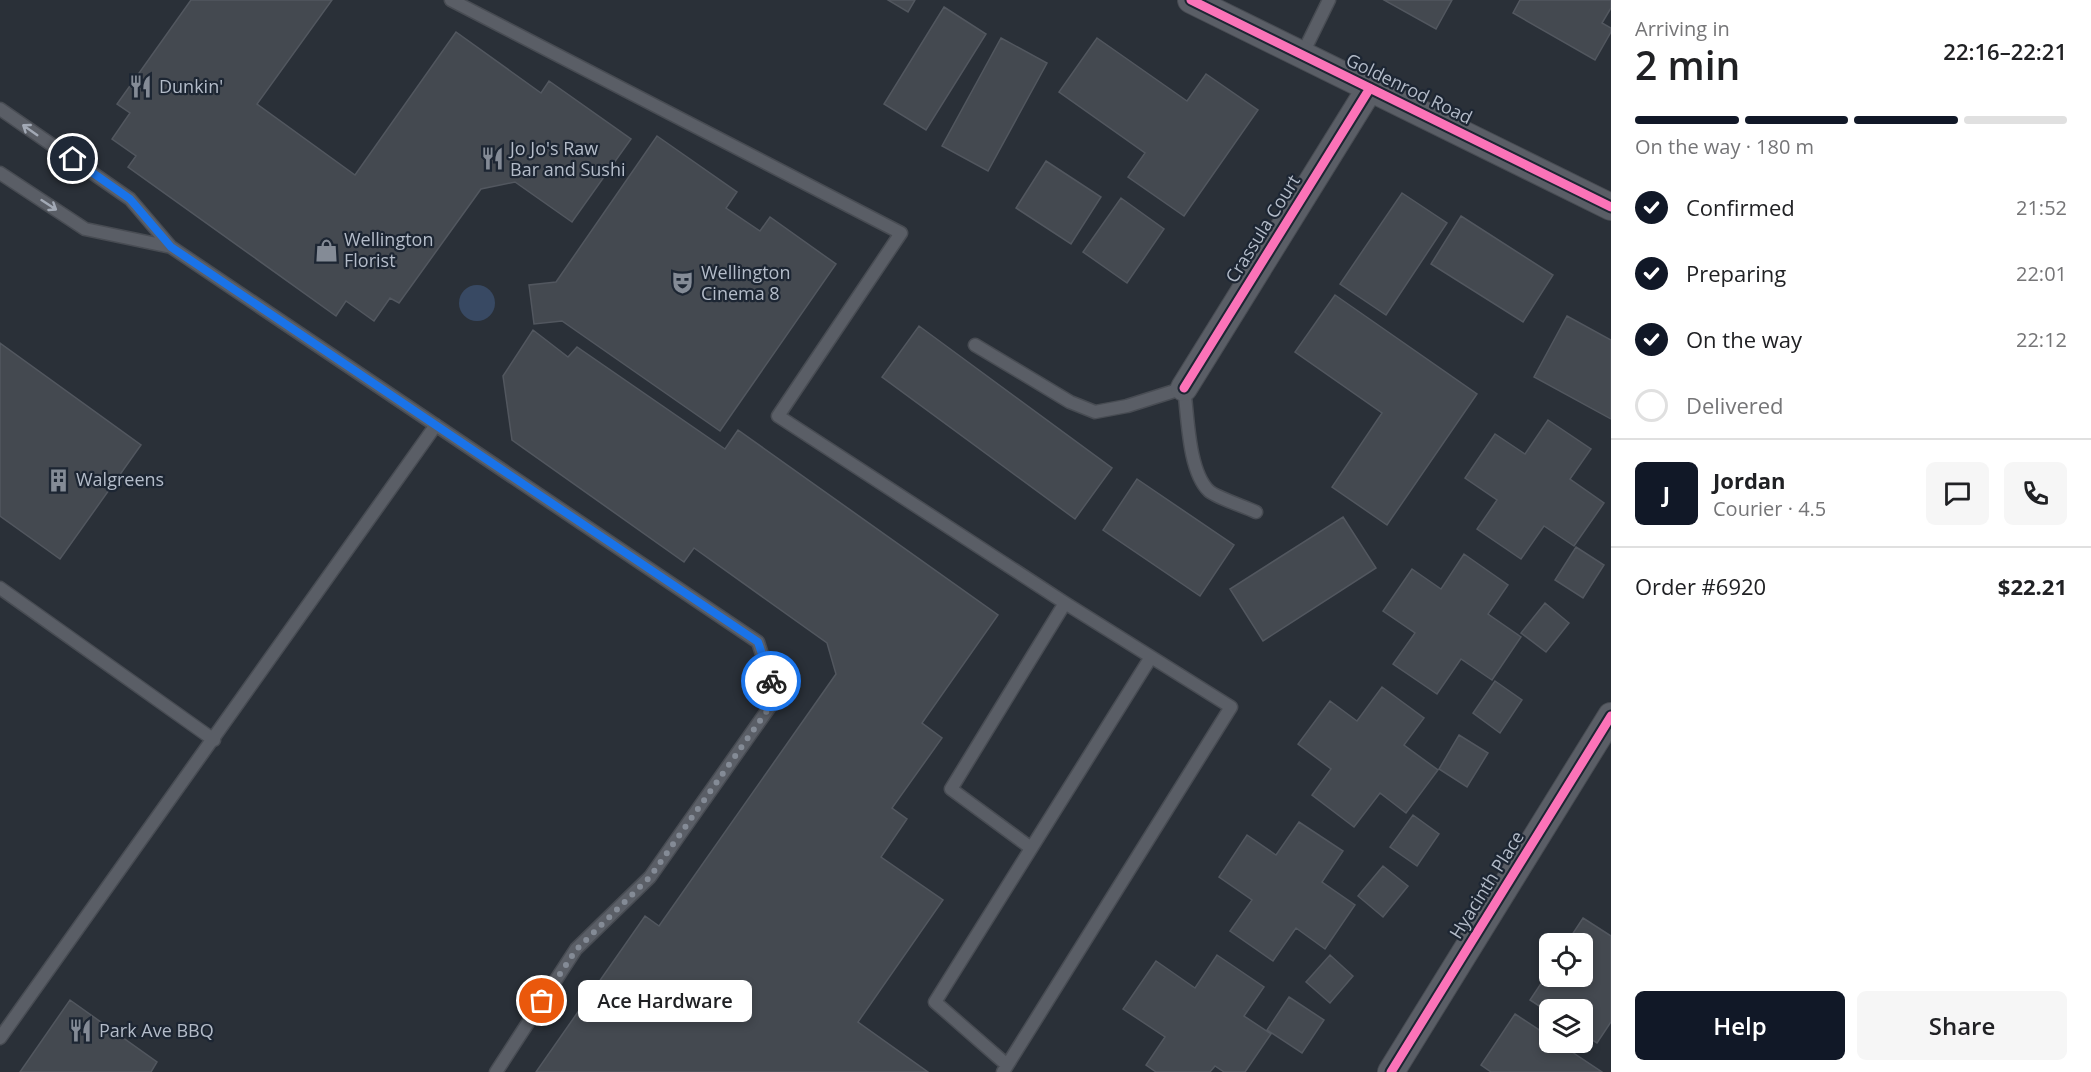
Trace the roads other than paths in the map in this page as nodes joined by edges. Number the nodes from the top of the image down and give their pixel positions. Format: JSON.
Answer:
{"nodes":[{"id":1,"x":451,"y":0,"type":"edge"},
{"id":2,"x":1329,"y":0,"type":"edge"},
{"id":3,"x":1200,"y":2,"type":"edge"},
{"id":4,"x":1302,"y":55,"type":"junction"},
{"id":5,"x":1370,"y":88,"type":"junction"},
{"id":6,"x":0,"y":109,"type":"edge"},
{"id":7,"x":0,"y":173,"type":"edge"},
{"id":8,"x":1611,"y":207,"type":"edge"},
{"id":9,"x":171,"y":247,"type":"junction"},
{"id":10,"x":975,"y":345,"type":"dead end"},
{"id":11,"x":1184,"y":388,"type":"junction"},
{"id":12,"x":436,"y":425,"type":"junction"},
{"id":13,"x":1257,"y":512,"type":"dead end"},
{"id":14,"x":0,"y":588,"type":"edge"},
{"id":15,"x":1065,"y":603,"type":"junction"},
{"id":16,"x":1151,"y":657,"type":"junction"},
{"id":17,"x":1611,"y":716,"type":"edge"},
{"id":18,"x":214,"y":740,"type":"junction"},
{"id":19,"x":1031,"y":848,"type":"junction"},
{"id":20,"x":0,"y":1038,"type":"edge"},
{"id":21,"x":1005,"y":1068,"type":"edge"},
{"id":22,"x":496,"y":1072,"type":"edge"},
{"id":23,"x":1391,"y":1072,"type":"edge"}],
"edges":[{"from":1,"to":15,"type":"lane"},
{"from":2,"to":4,"type":"lane"},
{"from":3,"to":4,"type":"street","name":"Goldenrod Road"},
{"from":4,"to":5,"type":"street","name":"Goldenrod Road"},
{"from":5,"to":8,"type":"street","name":"Goldenrod Road"},
{"from":5,"to":11,"type":"street","name":"Crassula Court"},
{"from":9,"to":6,"type":"lane","one_way":true},
{"from":7,"to":9,"type":"lane","one_way":true},
{"from":9,"to":12,"type":"lane"},
{"from":10,"to":11,"type":"lane"},
{"from":11,"to":13,"type":"lane"},
{"from":12,"to":18,"type":"lane"},
{"from":12,"to":22,"type":"lane"},
{"from":14,"to":18,"type":"lane"},
{"from":15,"to":16,"type":"lane"},
{"from":15,"to":19,"type":"lane"},
{"from":16,"to":19,"type":"lane"},
{"from":16,"to":21,"type":"lane"},
{"from":17,"to":23,"type":"street","name":"Hyacinth Place"},
{"from":18,"to":20,"type":"lane"},
{"from":19,"to":21,"type":"lane"}]}
